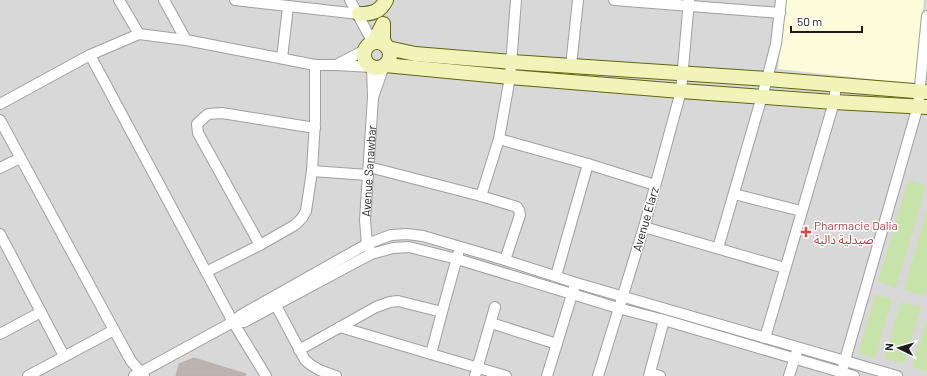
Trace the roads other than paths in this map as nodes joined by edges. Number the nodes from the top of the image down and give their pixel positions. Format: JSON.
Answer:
{"nodes":[{"id":1,"x":119,"y":0,"type":"edge"},
{"id":2,"x":164,"y":0,"type":"edge"},
{"id":3,"x":235,"y":0,"type":"edge"},
{"id":4,"x":242,"y":0,"type":"edge"},
{"id":5,"x":350,"y":0,"type":"edge"},
{"id":6,"x":386,"y":0,"type":"edge"},
{"id":7,"x":516,"y":0,"type":"edge"},
{"id":8,"x":578,"y":0,"type":"edge"},
{"id":9,"x":614,"y":0,"type":"edge"},
{"id":10,"x":781,"y":0,"type":"edge"},
{"id":11,"x":631,"y":1,"type":"edge"},
{"id":12,"x":689,"y":2,"type":"edge"},
{"id":13,"x":302,"y":4,"type":"edge"},
{"id":14,"x":288,"y":7,"type":"junction"},
{"id":15,"x":780,"y":13,"type":"junction"},
{"id":16,"x":359,"y":14,"type":"junction"},
{"id":17,"x":927,"y":16,"type":"edge"},
{"id":18,"x":139,"y":34,"type":"junction"},
{"id":19,"x":186,"y":40,"type":"junction"},
{"id":20,"x":377,"y":46,"type":"junction"},
{"id":21,"x":90,"y":54,"type":"junction"},
{"id":22,"x":282,"y":58,"type":"junction"},
{"id":23,"x":512,"y":62,"type":"junction"},
{"id":24,"x":315,"y":65,"type":"junction"},
{"id":25,"x":336,"y":65,"type":"junction"},
{"id":26,"x":380,"y":66,"type":"junction"},
{"id":27,"x":571,"y":66,"type":"junction"},
{"id":28,"x":683,"y":74,"type":"junction"},
{"id":29,"x":510,"y":77,"type":"junction"},
{"id":30,"x":767,"y":79,"type":"junction"},
{"id":31,"x":836,"y":85,"type":"junction"},
{"id":32,"x":681,"y":91,"type":"junction"},
{"id":33,"x":923,"y":92,"type":"edge"},
{"id":34,"x":762,"y":96,"type":"junction"},
{"id":35,"x":834,"y":102,"type":"junction"},
{"id":36,"x":0,"y":104,"type":"edge"},
{"id":37,"x":922,"y":106,"type":"edge"},
{"id":38,"x":0,"y":120,"type":"edge"},
{"id":39,"x":315,"y":128,"type":"junction"},
{"id":40,"x":499,"y":139,"type":"junction"},
{"id":41,"x":20,"y":158,"type":"junction"},
{"id":42,"x":588,"y":164,"type":"junction"},
{"id":43,"x":0,"y":168,"type":"edge"},
{"id":44,"x":312,"y":171,"type":"junction"},
{"id":45,"x":368,"y":171,"type":"junction"},
{"id":46,"x":655,"y":185,"type":"junction"},
{"id":47,"x":734,"y":194,"type":"junction"},
{"id":48,"x":482,"y":196,"type":"junction"},
{"id":49,"x":801,"y":211,"type":"junction"},
{"id":50,"x":644,"y":227,"type":"junction"},
{"id":51,"x":0,"y":234,"type":"edge"},
{"id":52,"x":260,"y":245,"type":"junction"},
{"id":53,"x":460,"y":247,"type":"junction"},
{"id":54,"x":718,"y":248,"type":"junction"},
{"id":55,"x":369,"y":249,"type":"junction"},
{"id":56,"x":457,"y":259,"type":"junction"},
{"id":57,"x":505,"y":260,"type":"junction"},
{"id":58,"x":785,"y":268,"type":"junction"},
{"id":59,"x":206,"y":272,"type":"junction"},
{"id":60,"x":556,"y":276,"type":"junction"},
{"id":61,"x":576,"y":283,"type":"junction"},
{"id":62,"x":572,"y":294,"type":"junction"},
{"id":63,"x":622,"y":296,"type":"junction"},
{"id":64,"x":274,"y":302,"type":"junction"},
{"id":65,"x":495,"y":307,"type":"dead end"},
{"id":66,"x":618,"y":308,"type":"junction"},
{"id":67,"x":41,"y":312,"type":"junction"},
{"id":68,"x":442,"y":312,"type":"junction"},
{"id":69,"x":664,"y":320,"type":"junction"},
{"id":70,"x":233,"y":322,"type":"junction"},
{"id":71,"x":491,"y":323,"type":"junction"},
{"id":72,"x":340,"y":327,"type":"junction"},
{"id":73,"x":114,"y":330,"type":"junction"},
{"id":74,"x":724,"y":332,"type":"junction"},
{"id":75,"x":0,"y":334,"type":"edge"},
{"id":76,"x":765,"y":338,"type":"junction"},
{"id":77,"x":557,"y":344,"type":"junction"},
{"id":78,"x":798,"y":348,"type":"junction"},
{"id":79,"x":300,"y":350,"type":"junction"},
{"id":80,"x":431,"y":354,"type":"junction"},
{"id":81,"x":64,"y":356,"type":"junction"},
{"id":82,"x":795,"y":358,"type":"junction"},
{"id":83,"x":845,"y":362,"type":"junction"},
{"id":84,"x":476,"y":372,"type":"edge"},
{"id":85,"x":841,"y":374,"type":"edge"},
{"id":86,"x":138,"y":375,"type":"edge"},
{"id":87,"x":649,"y":375,"type":"edge"},
{"id":88,"x":28,"y":376,"type":"edge"},
{"id":89,"x":266,"y":376,"type":"edge"},
{"id":90,"x":336,"y":376,"type":"edge"},
{"id":91,"x":506,"y":376,"type":"edge"},
{"id":92,"x":547,"y":376,"type":"edge"},
{"id":93,"x":598,"y":376,"type":"edge"},
{"id":94,"x":660,"y":376,"type":"edge"},
{"id":95,"x":789,"y":376,"type":"edge"},
{"id":96,"x":854,"y":376,"type":"edge"},
{"id":97,"x":897,"y":376,"type":"edge"}],
"edges":[{"from":1,"to":18,"type":"street"},
{"from":2,"to":19,"type":"street"},
{"from":3,"to":4,"type":"street"},
{"from":4,"to":14,"type":"street"},
{"from":5,"to":16,"type":"street"},
{"from":6,"to":16,"type":"street"},
{"from":6,"to":20,"type":"street"},
{"from":7,"to":23,"type":"street"},
{"from":8,"to":27,"type":"street"},
{"from":9,"to":11,"type":"street"},
{"from":10,"to":15,"type":"street"},
{"from":11,"to":12,"type":"street"},
{"from":12,"to":15,"type":"street"},
{"from":12,"to":28,"type":"street","name":"Avenue Elarz"},
{"from":13,"to":14,"type":"street"},
{"from":13,"to":16,"type":"street"},
{"from":14,"to":22,"type":"street"},
{"from":15,"to":30,"type":"street"},
{"from":16,"to":20,"type":"street"},
{"from":17,"to":33,"type":"street"},
{"from":18,"to":19,"type":"street"},
{"from":18,"to":21,"type":"street"},
{"from":19,"to":22,"type":"street"},
{"from":20,"to":23,"type":"street"},
{"from":20,"to":25,"type":"street"},
{"from":20,"to":26,"type":"street"},
{"from":20,"to":26,"type":"street"},
{"from":21,"to":36,"type":"street"},
{"from":21,"to":59,"type":"street"},
{"from":22,"to":24,"type":"street"},
{"from":23,"to":27,"type":"street"},
{"from":23,"to":29,"type":"street"},
{"from":24,"to":25,"type":"street"},
{"from":24,"to":39,"type":"street"},
{"from":25,"to":26,"type":"street"},
{"from":26,"to":29,"type":"street"},
{"from":26,"to":45,"type":"street","name":"Avenue Sanawbar"},
{"from":27,"to":28,"type":"street"},
{"from":28,"to":30,"type":"street"},
{"from":28,"to":32,"type":"street","name":"Avenue Elarz"},
{"from":29,"to":32,"type":"street"},
{"from":29,"to":40,"type":"street"},
{"from":30,"to":31,"type":"street"},
{"from":30,"to":34,"type":"street"},
{"from":31,"to":33,"type":"street"},
{"from":31,"to":35,"type":"street"},
{"from":32,"to":34,"type":"street"},
{"from":32,"to":46,"type":"street","name":"Avenue Elarz"},
{"from":33,"to":37,"type":"street"},
{"from":34,"to":35,"type":"street"},
{"from":34,"to":47,"type":"street"},
{"from":35,"to":37,"type":"street"},
{"from":35,"to":49,"type":"street"},
{"from":37,"to":83,"type":"street"},
{"from":38,"to":41,"type":"street"},
{"from":39,"to":44,"type":"street"},
{"from":39,"to":52,"type":"street"},
{"from":40,"to":42,"type":"street"},
{"from":40,"to":48,"type":"street"},
{"from":41,"to":43,"type":"street"},
{"from":41,"to":73,"type":"street"},
{"from":42,"to":46,"type":"street"},
{"from":42,"to":60,"type":"street"},
{"from":44,"to":45,"type":"street"},
{"from":44,"to":52,"type":"street"},
{"from":45,"to":48,"type":"street"},
{"from":45,"to":55,"type":"street","name":"Avenue Sanawbar"},
{"from":46,"to":50,"type":"street","name":"Avenue Elarz"},
{"from":47,"to":49,"type":"street"},
{"from":47,"to":54,"type":"street"},
{"from":48,"to":57,"type":"street"},
{"from":49,"to":58,"type":"street"},
{"from":50,"to":54,"type":"street"},
{"from":50,"to":63,"type":"street","name":"Avenue Elarz"},
{"from":51,"to":67,"type":"street"},
{"from":52,"to":59,"type":"street"},
{"from":53,"to":55,"type":"street"},
{"from":53,"to":56,"type":"street"},
{"from":53,"to":57,"type":"street"},
{"from":54,"to":58,"type":"street"},
{"from":55,"to":56,"type":"street"},
{"from":55,"to":64,"type":"street"},
{"from":56,"to":62,"type":"street"},
{"from":56,"to":68,"type":"street"},
{"from":57,"to":60,"type":"street"},
{"from":58,"to":76,"type":"street"},
{"from":59,"to":70,"type":"street"},
{"from":60,"to":61,"type":"street"},
{"from":61,"to":62,"type":"street"},
{"from":61,"to":63,"type":"street"},
{"from":62,"to":66,"type":"street"},
{"from":62,"to":77,"type":"street"},
{"from":63,"to":66,"type":"street","name":"Avenue Elarz"},
{"from":63,"to":74,"type":"street"},
{"from":64,"to":70,"type":"street"},
{"from":64,"to":79,"type":"street"},
{"from":65,"to":71,"type":"street"},
{"from":66,"to":69,"type":"street"},
{"from":66,"to":93,"type":"street","name":"Avenue Elarz"},
{"from":67,"to":75,"type":"street"},
{"from":67,"to":81,"type":"street"},
{"from":68,"to":72,"type":"street"},
{"from":68,"to":80,"type":"street"},
{"from":69,"to":74,"type":"street"},
{"from":69,"to":87,"type":"street"},
{"from":70,"to":86,"type":"street"},
{"from":70,"to":89,"type":"street"},
{"from":71,"to":77,"type":"street"},
{"from":71,"to":84,"type":"street"},
{"from":72,"to":79,"type":"street"},
{"from":72,"to":80,"type":"street"},
{"from":73,"to":81,"type":"street"},
{"from":73,"to":86,"type":"street"},
{"from":74,"to":76,"type":"street"},
{"from":74,"to":82,"type":"street"},
{"from":76,"to":78,"type":"street"},
{"from":77,"to":92,"type":"street"},
{"from":78,"to":82,"type":"street"},
{"from":78,"to":83,"type":"street"},
{"from":79,"to":90,"type":"street"},
{"from":80,"to":84,"type":"street"},
{"from":81,"to":88,"type":"street"},
{"from":82,"to":85,"type":"street"},
{"from":82,"to":95,"type":"street"},
{"from":83,"to":85,"type":"street"},
{"from":83,"to":97,"type":"street"},
{"from":84,"to":91,"type":"street"},
{"from":85,"to":96,"type":"street"},
{"from":87,"to":94,"type":"street"}]}
